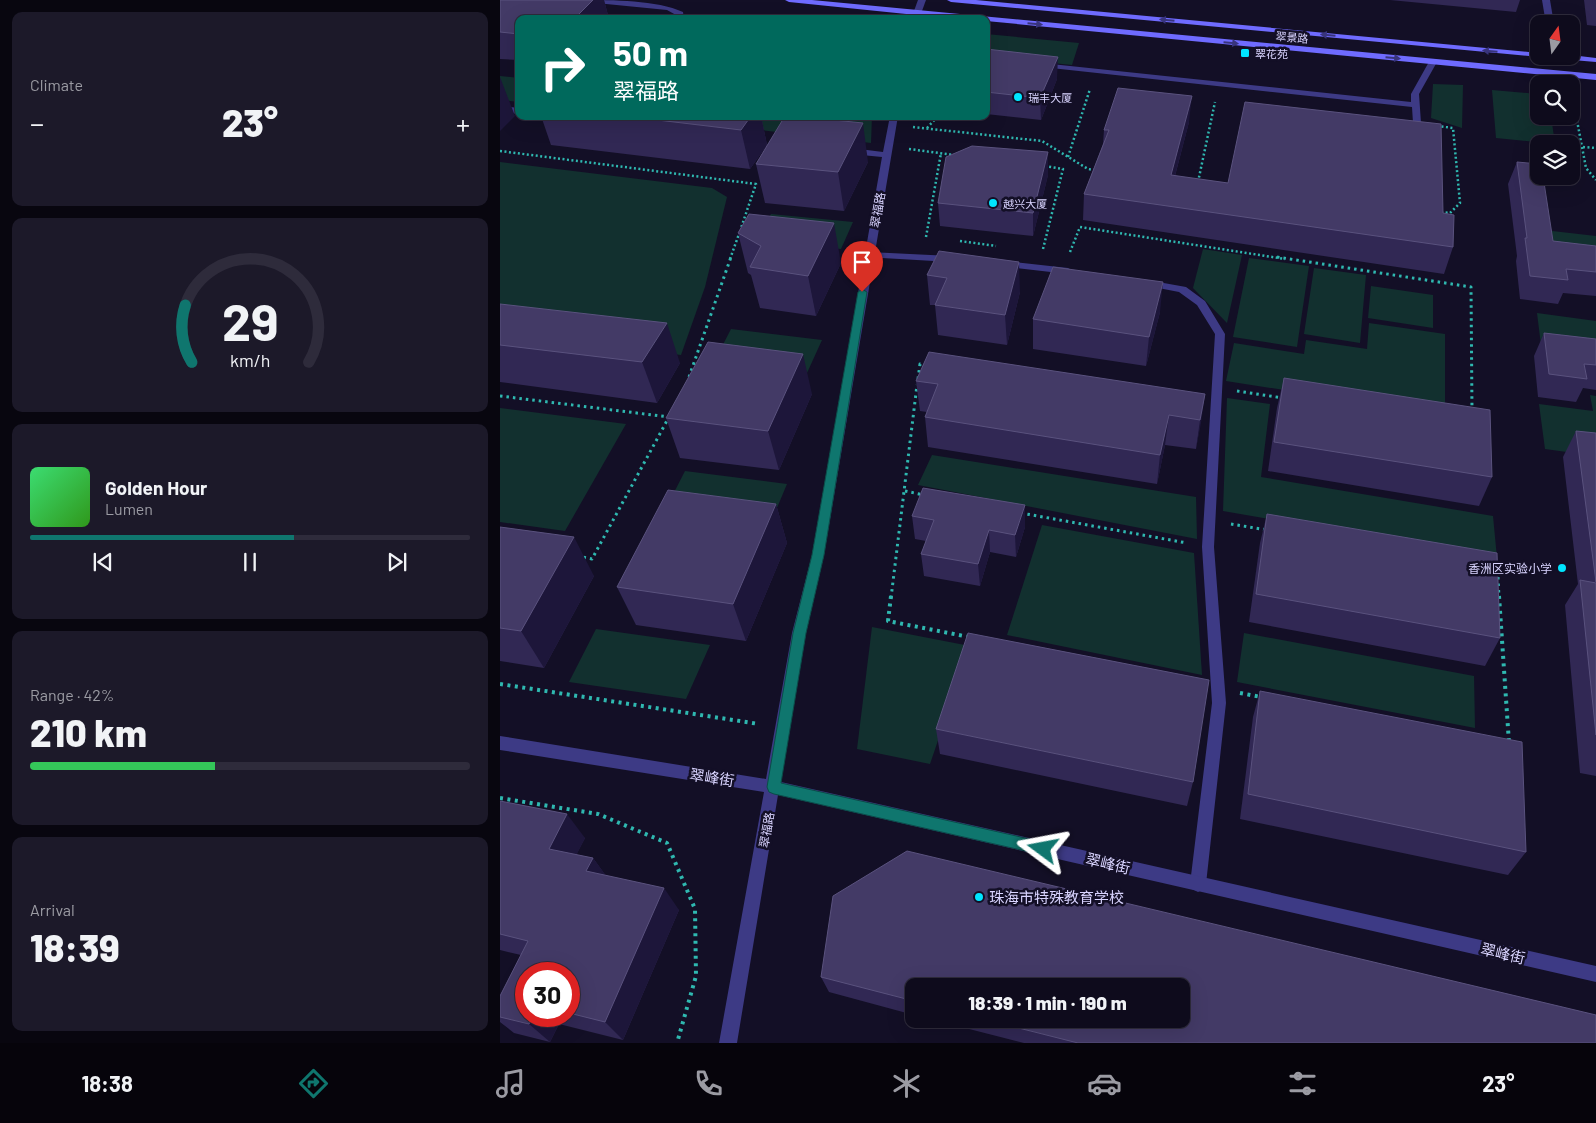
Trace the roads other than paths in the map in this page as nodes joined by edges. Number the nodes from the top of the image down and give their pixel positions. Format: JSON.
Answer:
{"nodes":[{"id":1,"x":586,"y":0,"type":"edge"},
{"id":2,"x":789,"y":0,"type":"edge"},
{"id":3,"x":922,"y":0,"type":"edge"},
{"id":4,"x":952,"y":0,"type":"edge"},
{"id":5,"x":1546,"y":0,"type":"edge"},
{"id":6,"x":680,"y":15,"type":"edge"},
{"id":7,"x":908,"y":15,"type":"edge"},
{"id":8,"x":916,"y":15,"type":"edge"},
{"id":9,"x":1548,"y":15,"type":"edge"},
{"id":10,"x":990,"y":19,"type":"edge"},
{"id":11,"x":1530,"y":54,"type":"edge"},
{"id":12,"x":1580,"y":59,"type":"edge"},
{"id":13,"x":1596,"y":60,"type":"edge"},
{"id":14,"x":1433,"y":62,"type":"junction"},
{"id":15,"x":1051,"y":66,"type":"edge"},
{"id":16,"x":1596,"y":77,"type":"edge"},
{"id":17,"x":1416,"y":105,"type":"junction"},
{"id":18,"x":500,"y":109,"type":"edge"},
{"id":19,"x":515,"y":111,"type":"edge"},
{"id":20,"x":893,"y":120,"type":"edge"},
{"id":21,"x":1417,"y":123,"type":"edge"},
{"id":22,"x":838,"y":149,"type":"edge"},
{"id":23,"x":887,"y":151,"type":"junction"},
{"id":24,"x":869,"y":255,"type":"junction"},
{"id":25,"x":961,"y":260,"type":"edge"},
{"id":26,"x":989,"y":262,"type":"edge"},
{"id":27,"x":1082,"y":273,"type":"edge"},
{"id":28,"x":1137,"y":282,"type":"edge"},
{"id":29,"x":500,"y":743,"type":"edge"},
{"id":30,"x":774,"y":787,"type":"junction"},
{"id":31,"x":1198,"y":884,"type":"junction"},
{"id":32,"x":1596,"y":974,"type":"edge"},
{"id":33,"x":728,"y":1043,"type":"edge"}],
"edges":[{"from":1,"to":6,"type":"street"},
{"from":2,"to":7,"type":"main road"},
{"from":3,"to":8,"type":"street"},
{"from":11,"to":4,"type":"main road","name":"翠景路","one_way":true},
{"from":5,"to":9,"type":"street"},
{"from":10,"to":14,"type":"main road","name":"翠景路","one_way":true},
{"from":12,"to":13,"type":"main road"},
{"from":14,"to":16,"type":"main road","name":"翠景路"},
{"from":14,"to":17,"type":"street"},
{"from":15,"to":17,"type":"street"},
{"from":17,"to":21,"type":"street"},
{"from":18,"to":19,"type":"street"},
{"from":20,"to":23,"type":"street","name":"翠福路"},
{"from":22,"to":23,"type":"street"},
{"from":23,"to":24,"type":"street","name":"翠福路"},
{"from":24,"to":25,"type":"street"},
{"from":24,"to":30,"type":"street","name":"翠福路"},
{"from":26,"to":27,"type":"street"},
{"from":28,"to":31,"type":"street"},
{"from":29,"to":30,"type":"street","name":"翠峰街"},
{"from":30,"to":31,"type":"street","name":"翠峰街"},
{"from":30,"to":33,"type":"street","name":"翠福路"},
{"from":31,"to":32,"type":"street","name":"翠峰街"}]}
